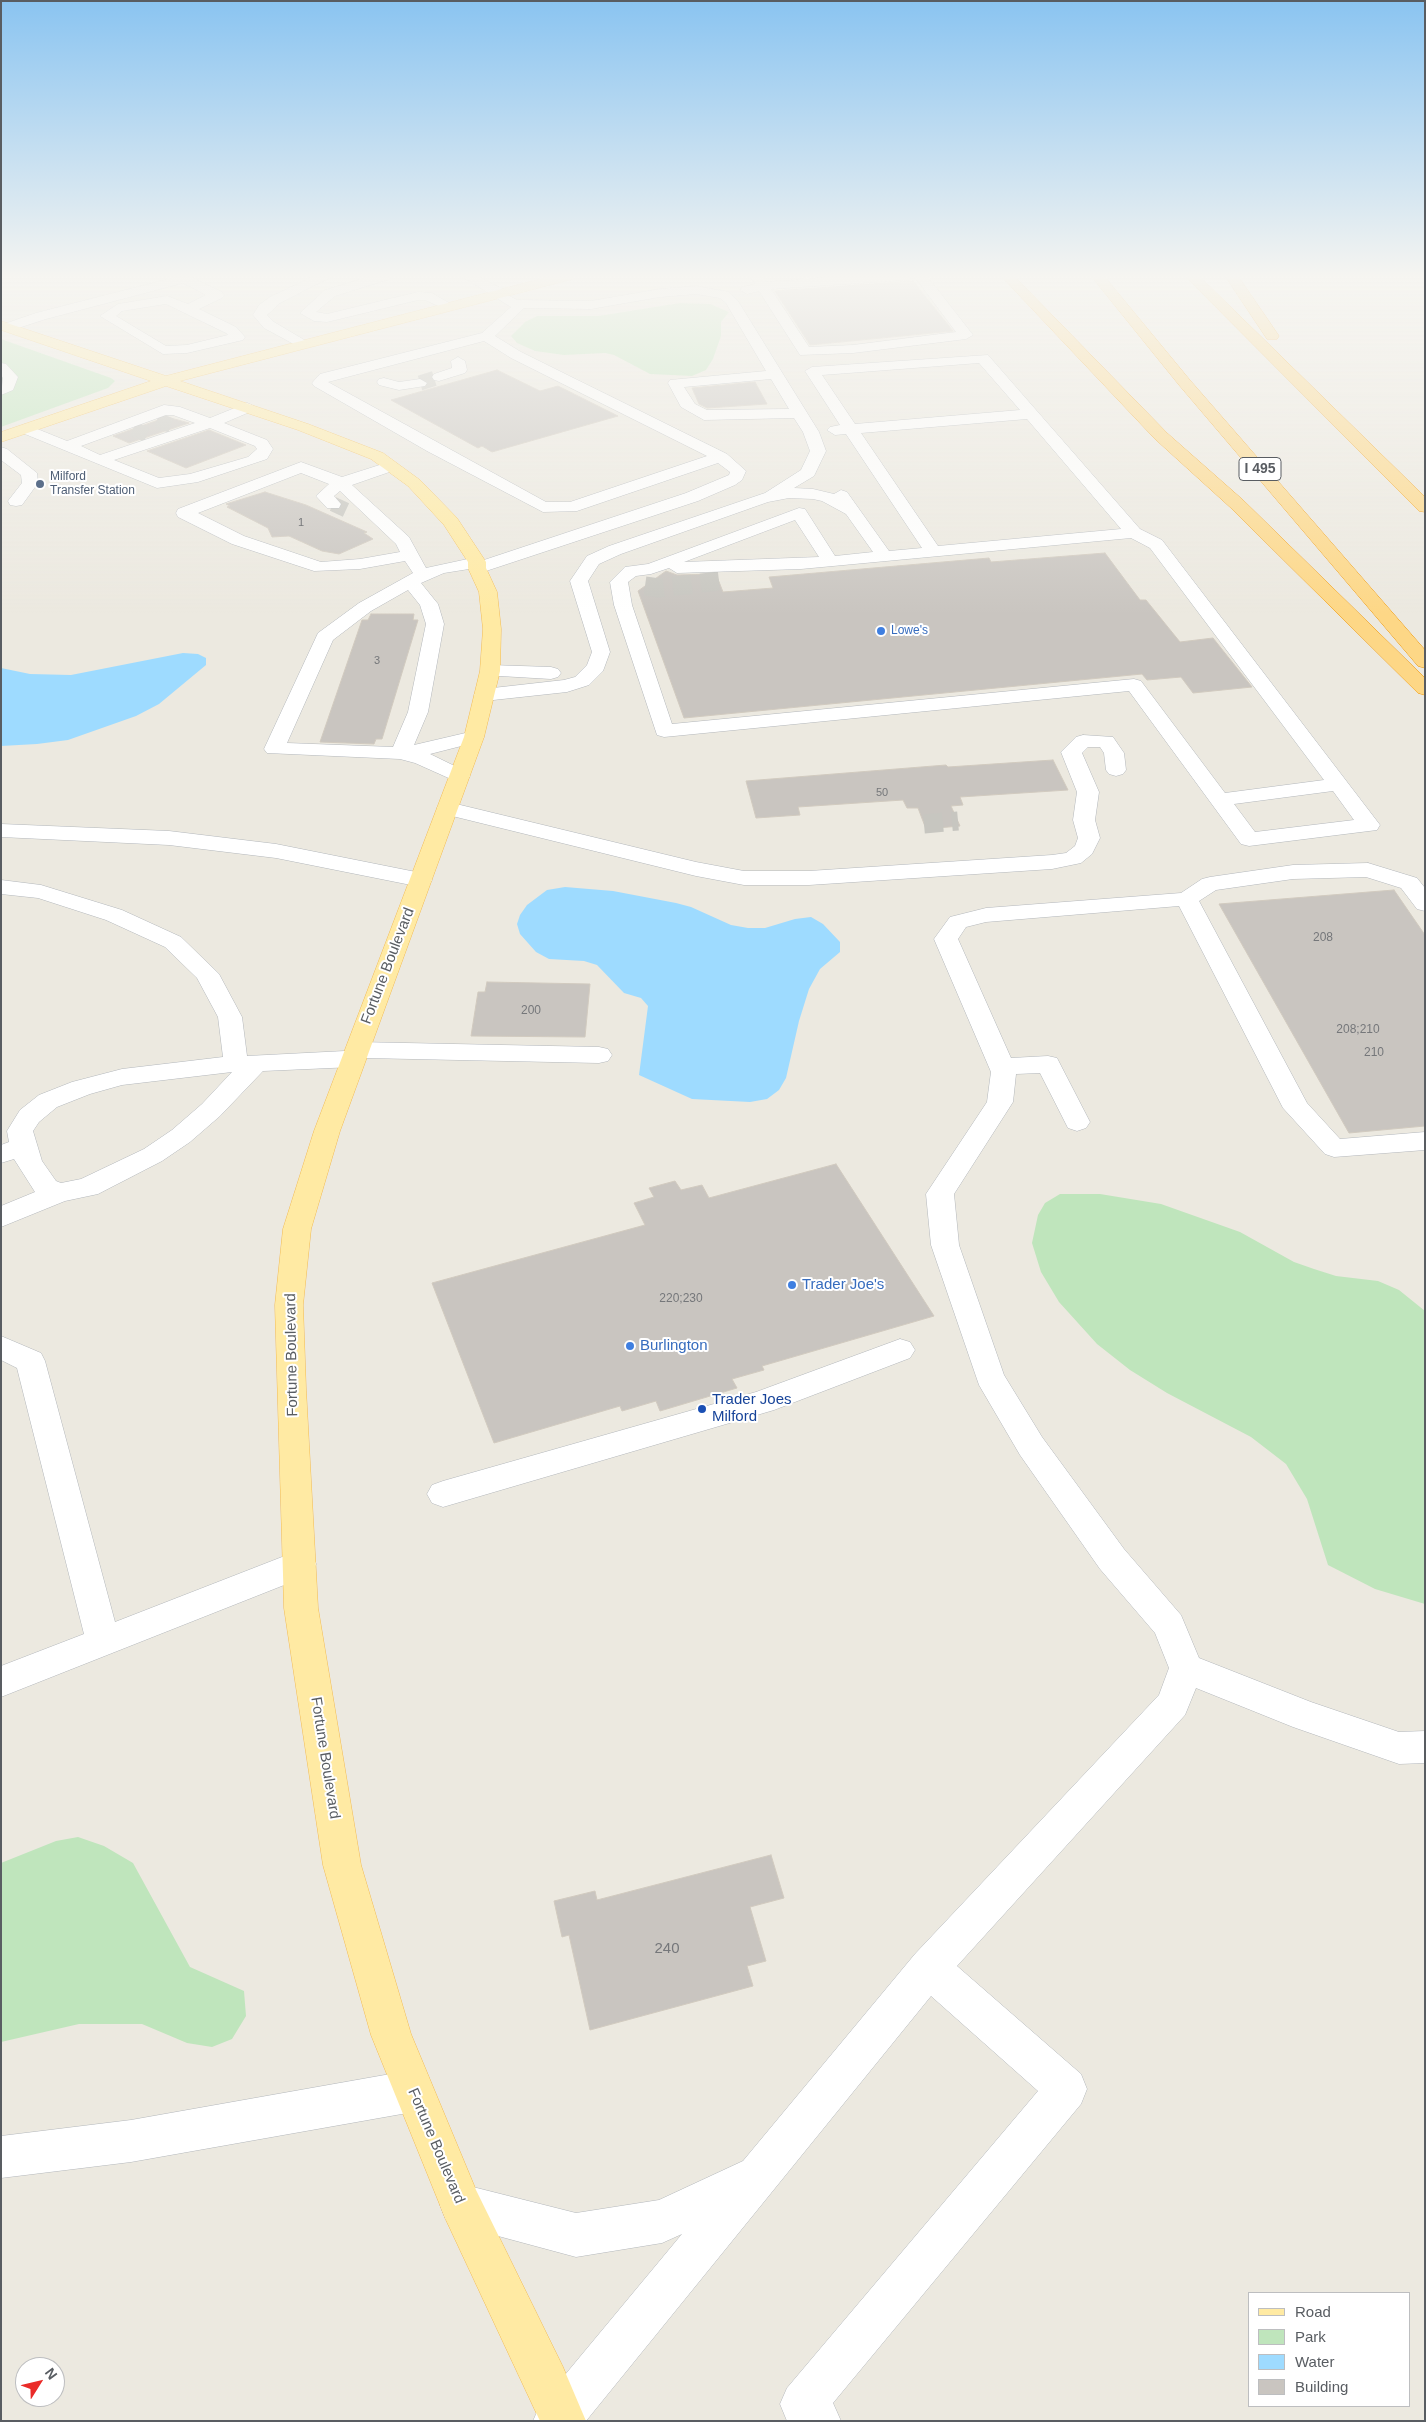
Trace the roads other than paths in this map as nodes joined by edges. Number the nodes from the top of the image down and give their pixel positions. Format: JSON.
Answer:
{"nodes":[{"id":1,"x":138,"y":389,"type":"edge"},
{"id":2,"x":191,"y":389,"type":"edge"},
{"id":3,"x":232,"y":389,"type":"edge"},
{"id":4,"x":330,"y":389,"type":"edge"},
{"id":5,"x":584,"y":389,"type":"edge"},
{"id":6,"x":679,"y":389,"type":"edge"},
{"id":7,"x":785,"y":389,"type":"edge"},
{"id":8,"x":824,"y":389,"type":"edge"},
{"id":9,"x":1010,"y":389,"type":"edge"},
{"id":10,"x":1116,"y":389,"type":"edge"},
{"id":11,"x":1190,"y":389,"type":"edge"},
{"id":12,"x":1305,"y":389,"type":"edge"},
{"id":13,"x":1310,"y":389,"type":"edge"},
{"id":14,"x":1323,"y":407,"type":"junction"},
{"id":15,"x":254,"y":410,"type":"junction"},
{"id":16,"x":800,"y":413,"type":"junction"},
{"id":17,"x":1031,"y":414,"type":"junction"},
{"id":18,"x":214,"y":424,"type":"junction"},
{"id":19,"x":25,"y":429,"type":"junction"},
{"id":20,"x":851,"y":429,"type":"junction"},
{"id":21,"x":811,"y":432,"type":"junction"},
{"id":22,"x":1,"y":437,"type":"edge"},
{"id":23,"x":67,"y":446,"type":"junction"},
{"id":24,"x":1,"y":452,"type":"edge"},
{"id":25,"x":721,"y":457,"type":"junction"},
{"id":26,"x":105,"y":458,"type":"junction"},
{"id":27,"x":392,"y":466,"type":"junction"},
{"id":28,"x":808,"y":473,"type":"junction"},
{"id":29,"x":341,"y":483,"type":"junction"},
{"id":30,"x":764,"y":498,"type":"junction"},
{"id":31,"x":16,"y":501,"type":"dead end"},
{"id":32,"x":1425,"y":506,"type":"edge"},
{"id":33,"x":851,"y":510,"type":"junction"},
{"id":34,"x":379,"y":518,"type":"junction"},
{"id":35,"x":1134,"y":534,"type":"junction"},
{"id":36,"x":934,"y":552,"type":"junction"},
{"id":37,"x":410,"y":555,"type":"junction"},
{"id":38,"x":885,"y":557,"type":"junction"},
{"id":39,"x":831,"y":562,"type":"junction"},
{"id":40,"x":477,"y":565,"type":"junction"},
{"id":41,"x":781,"y":565,"type":"junction"},
{"id":42,"x":648,"y":577,"type":"junction"},
{"id":43,"x":417,"y":579,"type":"junction"},
{"id":44,"x":719,"y":581,"type":"tunnel mouth"},
{"id":45,"x":1425,"y":662,"type":"edge"},
{"id":46,"x":487,"y":683,"type":"junction"},
{"id":47,"x":1425,"y":689,"type":"edge"},
{"id":48,"x":474,"y":737,"type":"junction"},
{"id":49,"x":400,"y":753,"type":"junction"},
{"id":50,"x":1116,"y":770,"type":"dead end"},
{"id":51,"x":460,"y":776,"type":"junction"},
{"id":52,"x":1339,"y":784,"type":"junction"},
{"id":53,"x":1220,"y":800,"type":"junction"},
{"id":54,"x":448,"y":808,"type":"junction"},
{"id":55,"x":1,"y":830,"type":"edge"},
{"id":56,"x":421,"y":880,"type":"junction"},
{"id":57,"x":1,"y":887,"type":"edge"},
{"id":58,"x":1187,"y":899,"type":"junction"},
{"id":59,"x":1425,"y":904,"type":"edge"},
{"id":60,"x":355,"y":1054,"type":"junction"},
{"id":61,"x":599,"y":1055,"type":"dead end"},
{"id":62,"x":246,"y":1064,"type":"junction"},
{"id":63,"x":1001,"y":1066,"type":"junction"},
{"id":64,"x":1077,"y":1122,"type":"dead end"},
{"id":65,"x":1425,"y":1141,"type":"edge"},
{"id":66,"x":12,"y":1151,"type":"edge"},
{"id":67,"x":59,"y":1192,"type":"junction"},
{"id":68,"x":1,"y":1217,"type":"edge"},
{"id":69,"x":1,"y":1347,"type":"edge"},
{"id":70,"x":900,"y":1350,"type":"dead end"},
{"id":71,"x":443,"y":1494,"type":"dead end"},
{"id":72,"x":300,"y":1564,"type":"junction"},
{"id":73,"x":103,"y":1641,"type":"junction"},
{"id":74,"x":1186,"y":1668,"type":"junction"},
{"id":75,"x":1,"y":1682,"type":"edge"},
{"id":76,"x":1425,"y":1746,"type":"edge"},
{"id":77,"x":929,"y":1968,"type":"junction"},
{"id":78,"x":413,"y":2091,"type":"junction"},
{"id":79,"x":1,"y":2157,"type":"edge"},
{"id":80,"x":758,"y":2176,"type":"junction"},
{"id":81,"x":461,"y":2205,"type":"junction"},
{"id":82,"x":560,"y":2419,"type":"edge"},
{"id":83,"x":818,"y":2421,"type":"edge"}],
"edges":[{"from":1,"to":19,"type":"main road"},
{"from":2,"to":15,"type":"main road","name":"Fortune Boulevard"},
{"from":3,"to":15,"type":"main road"},
{"from":4,"to":25,"type":"street"},
{"from":5,"to":25,"type":"street"},
{"from":6,"to":16,"type":"street"},
{"from":7,"to":16,"type":"street"},
{"from":8,"to":20,"type":"street"},
{"from":9,"to":17,"type":"street"},
{"from":10,"to":47,"type":"highway"},
{"from":11,"to":45,"type":"highway","number":"I 495"},
{"from":12,"to":14,"type":"highway"},
{"from":13,"to":14,"type":"highway"},
{"from":14,"to":32,"type":"highway"},
{"from":15,"to":18,"type":"street"},
{"from":15,"to":27,"type":"main road","name":"Fortune Boulevard"},
{"from":16,"to":21,"type":"street"},
{"from":17,"to":20,"type":"street"},
{"from":17,"to":35,"type":"street"},
{"from":18,"to":23,"type":"street"},
{"from":18,"to":26,"type":"street"},
{"from":18,"to":26,"type":"street"},
{"from":18,"to":26,"type":"street"},
{"from":19,"to":22,"type":"main road"},
{"from":19,"to":23,"type":"street"},
{"from":20,"to":21,"type":"street"},
{"from":20,"to":36,"type":"street"},
{"from":21,"to":28,"type":"street"},
{"from":23,"to":26,"type":"street"},
{"from":24,"to":31,"type":"street"},
{"from":25,"to":40,"type":"street"},
{"from":27,"to":29,"type":"street"},
{"from":27,"to":40,"type":"main road","name":"Fortune Boulevard"},
{"from":28,"to":30,"type":"street"},
{"from":28,"to":33,"type":"street"},
{"from":29,"to":34,"type":"street"},
{"from":29,"to":34,"type":"street"},
{"from":29,"to":37,"type":"street"},
{"from":30,"to":33,"type":"street"},
{"from":30,"to":46,"type":"street"},
{"from":33,"to":38,"type":"street"},
{"from":34,"to":37,"type":"street"},
{"from":35,"to":36,"type":"street"},
{"from":35,"to":52,"type":"street"},
{"from":36,"to":38,"type":"street"},
{"from":37,"to":43,"type":"street"},
{"from":38,"to":39,"type":"street"},
{"from":39,"to":41,"type":"street"},
{"from":39,"to":42,"type":"street"},
{"from":40,"to":43,"type":"street"},
{"from":40,"to":46,"type":"main road","name":"Fortune Boulevard"},
{"from":41,"to":42,"type":"street"},
{"from":41,"to":44,"type":"street"},
{"from":42,"to":53,"type":"street"},
{"from":43,"to":49,"type":"street"},
{"from":43,"to":49,"type":"street"},
{"from":46,"to":48,"type":"main road","name":"Fortune Boulevard"},
{"from":48,"to":49,"type":"street"},
{"from":48,"to":51,"type":"main road","name":"Fortune Boulevard"},
{"from":49,"to":51,"type":"street"},
{"from":50,"to":54,"type":"street"},
{"from":51,"to":54,"type":"main road","name":"Fortune Boulevard"},
{"from":52,"to":53,"type":"street"},
{"from":52,"to":53,"type":"street"},
{"from":54,"to":56,"type":"main road","name":"Fortune Boulevard"},
{"from":55,"to":56,"type":"street"},
{"from":56,"to":60,"type":"main road","name":"Fortune Boulevard"},
{"from":57,"to":62,"type":"street"},
{"from":58,"to":59,"type":"street"},
{"from":58,"to":63,"type":"street"},
{"from":58,"to":65,"type":"street"},
{"from":60,"to":61,"type":"street"},
{"from":60,"to":62,"type":"street"},
{"from":60,"to":72,"type":"main road","name":"Fortune Boulevard"},
{"from":62,"to":66,"type":"street"},
{"from":62,"to":67,"type":"street"},
{"from":63,"to":64,"type":"street"},
{"from":63,"to":74,"type":"street"},
{"from":66,"to":67,"type":"street"},
{"from":67,"to":68,"type":"street"},
{"from":69,"to":73,"type":"street"},
{"from":70,"to":71,"type":"street"},
{"from":72,"to":73,"type":"street"},
{"from":72,"to":78,"type":"main road","name":"Fortune Boulevard"},
{"from":73,"to":75,"type":"street"},
{"from":74,"to":76,"type":"street"},
{"from":74,"to":77,"type":"street"},
{"from":77,"to":80,"type":"street"},
{"from":77,"to":83,"type":"street"},
{"from":78,"to":79,"type":"street"},
{"from":78,"to":81,"type":"main road","name":"Fortune Boulevard"},
{"from":80,"to":81,"type":"street"},
{"from":80,"to":82,"type":"street"},
{"from":81,"to":82,"type":"main road","name":"Fortune Boulevard"}]}
